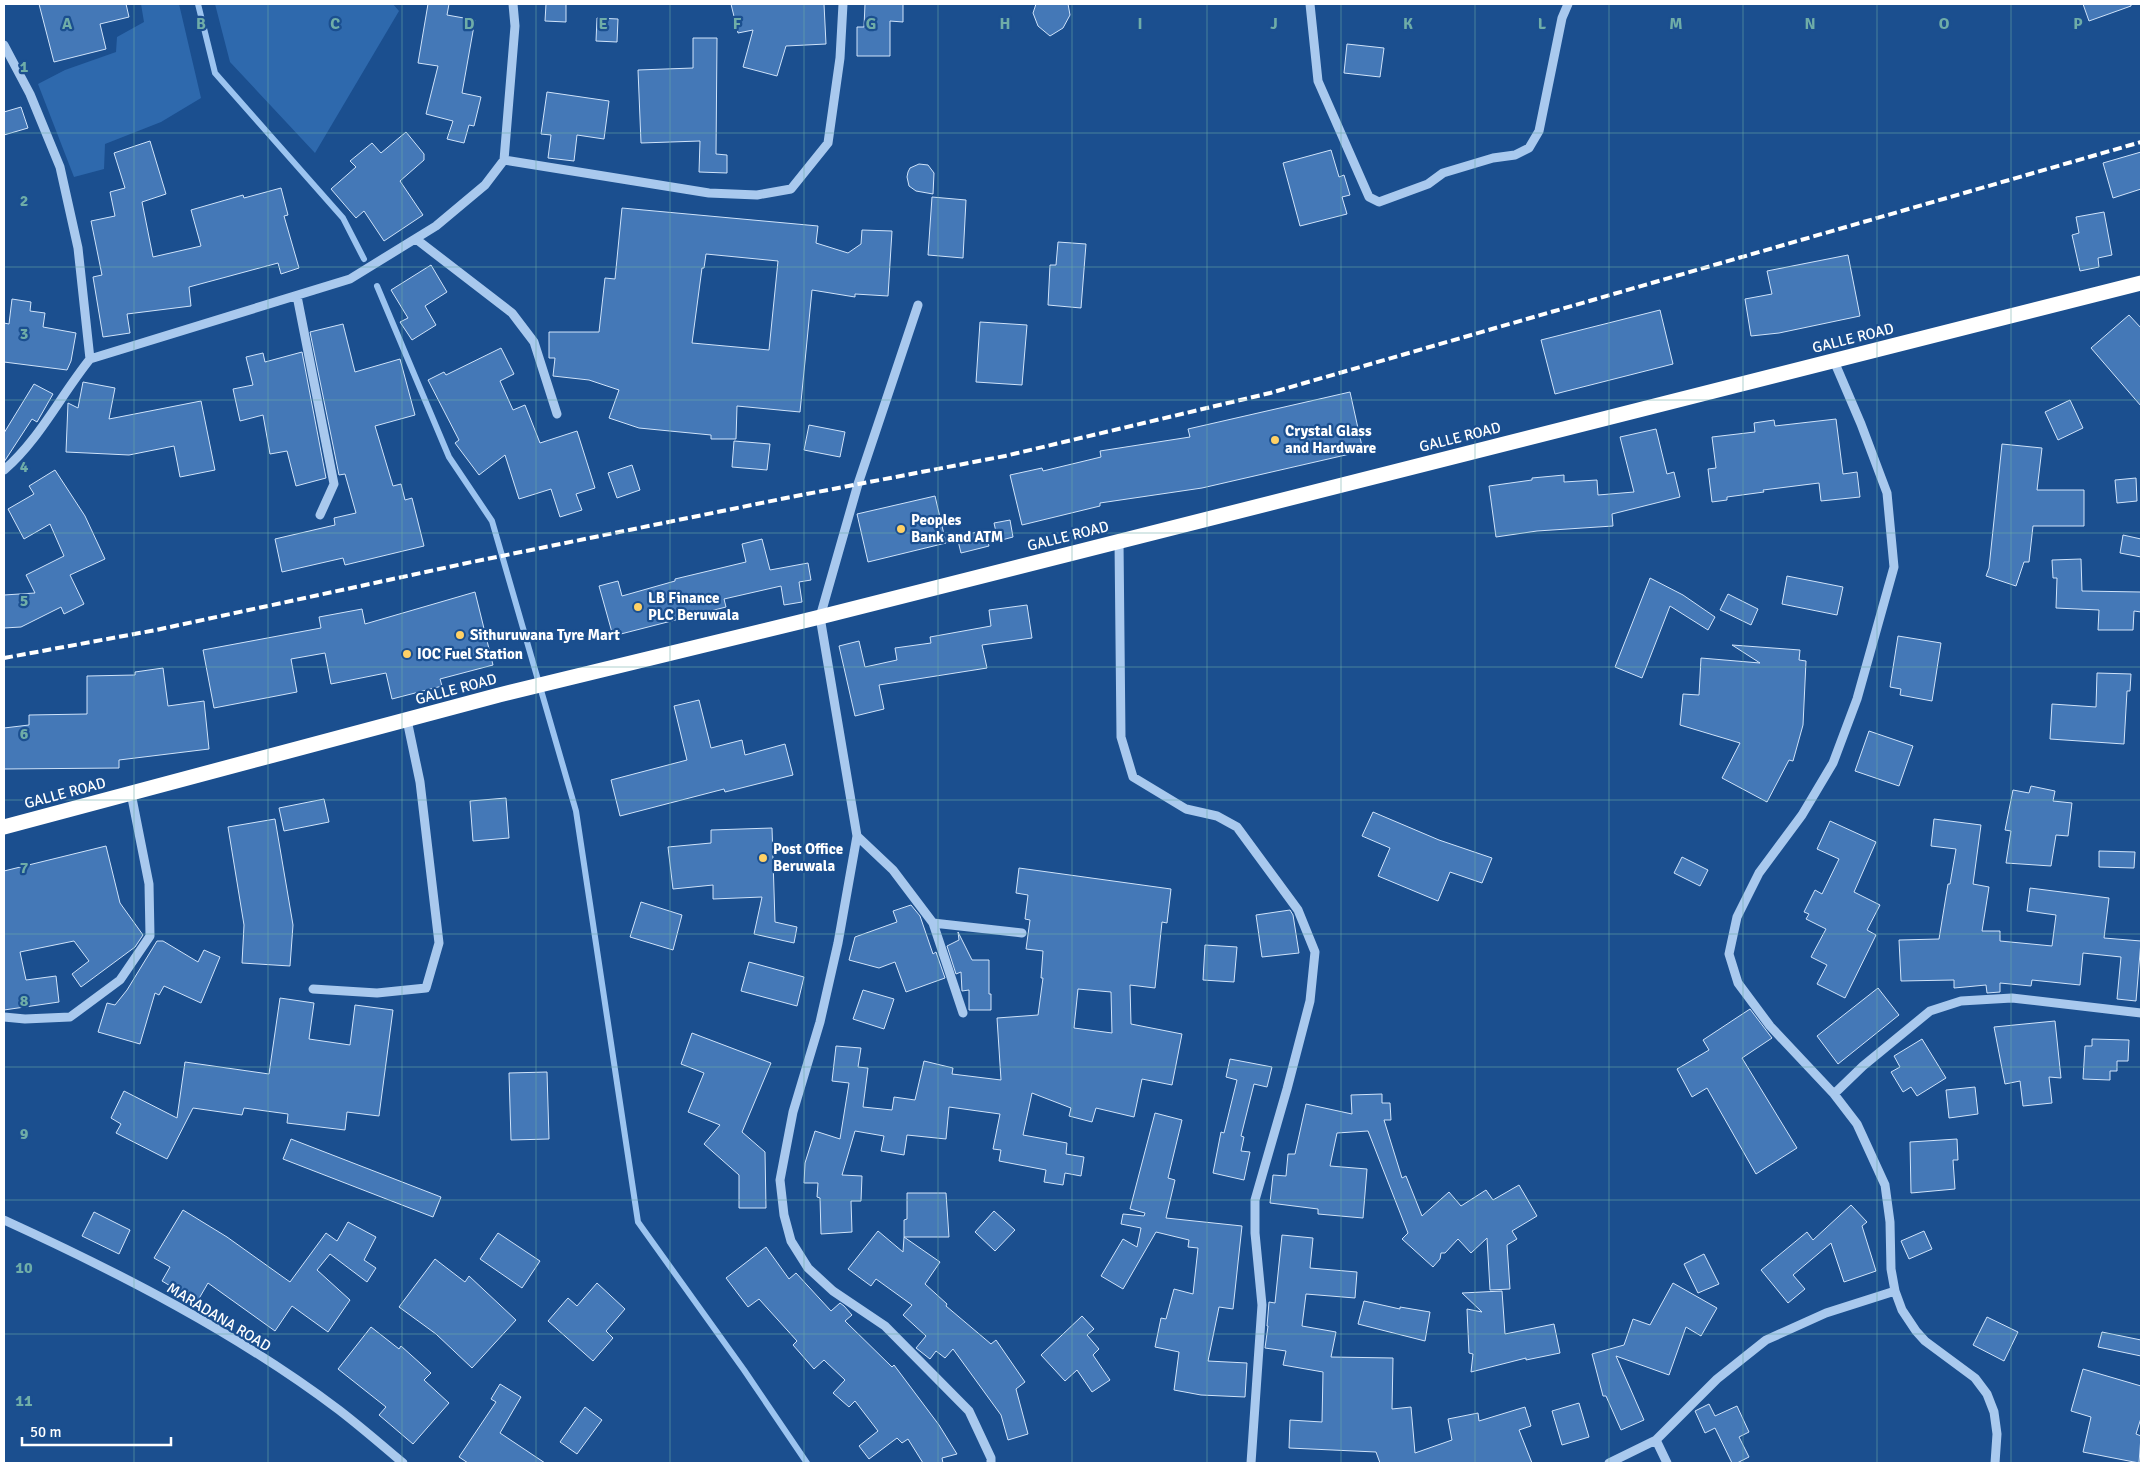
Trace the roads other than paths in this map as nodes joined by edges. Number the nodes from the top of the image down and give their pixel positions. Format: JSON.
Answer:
{"nodes":[{"id":1,"x":513,"y":4,"type":"edge"},
{"id":2,"x":843,"y":4,"type":"edge"},
{"id":3,"x":1310,"y":4,"type":"edge"},
{"id":4,"x":1568,"y":4,"type":"edge"},
{"id":5,"x":4,"y":45,"type":"edge"},
{"id":6,"x":504,"y":160,"type":"junction"},
{"id":7,"x":416,"y":240,"type":"junction"},
{"id":8,"x":2139,"y":288,"type":"edge"},
{"id":9,"x":297,"y":296,"type":"junction"},
{"id":10,"x":918,"y":305,"type":"dead end"},
{"id":11,"x":90,"y":358,"type":"junction"},
{"id":12,"x":1834,"y":361,"type":"junction"},
{"id":13,"x":557,"y":414,"type":"dead end"},
{"id":14,"x":4,"y":470,"type":"edge"},
{"id":15,"x":320,"y":514,"type":"dead end"},
{"id":16,"x":1119,"y":541,"type":"junction"},
{"id":17,"x":820,"y":617,"type":"junction"},
{"id":18,"x":406,"y":720,"type":"junction"},
{"id":19,"x":131,"y":793,"type":"junction"},
{"id":20,"x":4,"y":827,"type":"edge"},
{"id":21,"x":857,"y":836,"type":"junction"},
{"id":22,"x":933,"y":923,"type":"junction"},
{"id":23,"x":1022,"y":933,"type":"dead end"},
{"id":24,"x":313,"y":989,"type":"dead end"},
{"id":25,"x":963,"y":1013,"type":"dead end"},
{"id":26,"x":2141,"y":1013,"type":"edge"},
{"id":27,"x":4,"y":1017,"type":"edge"},
{"id":28,"x":1834,"y":1094,"type":"junction"},
{"id":29,"x":4,"y":1220,"type":"edge"},
{"id":30,"x":1895,"y":1291,"type":"junction"},
{"id":31,"x":1656,"y":1440,"type":"junction"},
{"id":32,"x":403,"y":1463,"type":"edge"},
{"id":33,"x":991,"y":1463,"type":"edge"},
{"id":34,"x":1252,"y":1463,"type":"edge"},
{"id":35,"x":1610,"y":1463,"type":"edge"},
{"id":36,"x":1668,"y":1463,"type":"edge"},
{"id":37,"x":1995,"y":1463,"type":"edge"}],
"edges":[{"from":1,"to":6,"type":"street"},
{"from":2,"to":6,"type":"street"},
{"from":3,"to":4,"type":"street"},
{"from":5,"to":11,"type":"street"},
{"from":6,"to":7,"type":"street"},
{"from":7,"to":9,"type":"street"},
{"from":7,"to":13,"type":"street"},
{"from":8,"to":12,"type":"highway","name":"GALLE ROAD"},
{"from":9,"to":11,"type":"street"},
{"from":9,"to":15,"type":"street"},
{"from":10,"to":17,"type":"street"},
{"from":11,"to":14,"type":"street"},
{"from":12,"to":16,"type":"highway","name":"GALLE ROAD"},
{"from":12,"to":28,"type":"street"},
{"from":16,"to":17,"type":"highway","name":"GALLE ROAD"},
{"from":16,"to":34,"type":"street"},
{"from":17,"to":18,"type":"highway","name":"GALLE ROAD"},
{"from":17,"to":21,"type":"street"},
{"from":18,"to":19,"type":"highway","name":"GALLE ROAD"},
{"from":18,"to":24,"type":"street"},
{"from":19,"to":20,"type":"highway","name":"GALLE ROAD"},
{"from":19,"to":27,"type":"street"},
{"from":21,"to":22,"type":"street"},
{"from":21,"to":33,"type":"street"},
{"from":22,"to":23,"type":"street"},
{"from":22,"to":25,"type":"street"},
{"from":26,"to":28,"type":"street"},
{"from":28,"to":30,"type":"street"},
{"from":29,"to":32,"type":"street","name":"MARADANA ROAD"},
{"from":30,"to":31,"type":"street"},
{"from":30,"to":37,"type":"street"},
{"from":31,"to":35,"type":"street"},
{"from":31,"to":36,"type":"street"}]}
